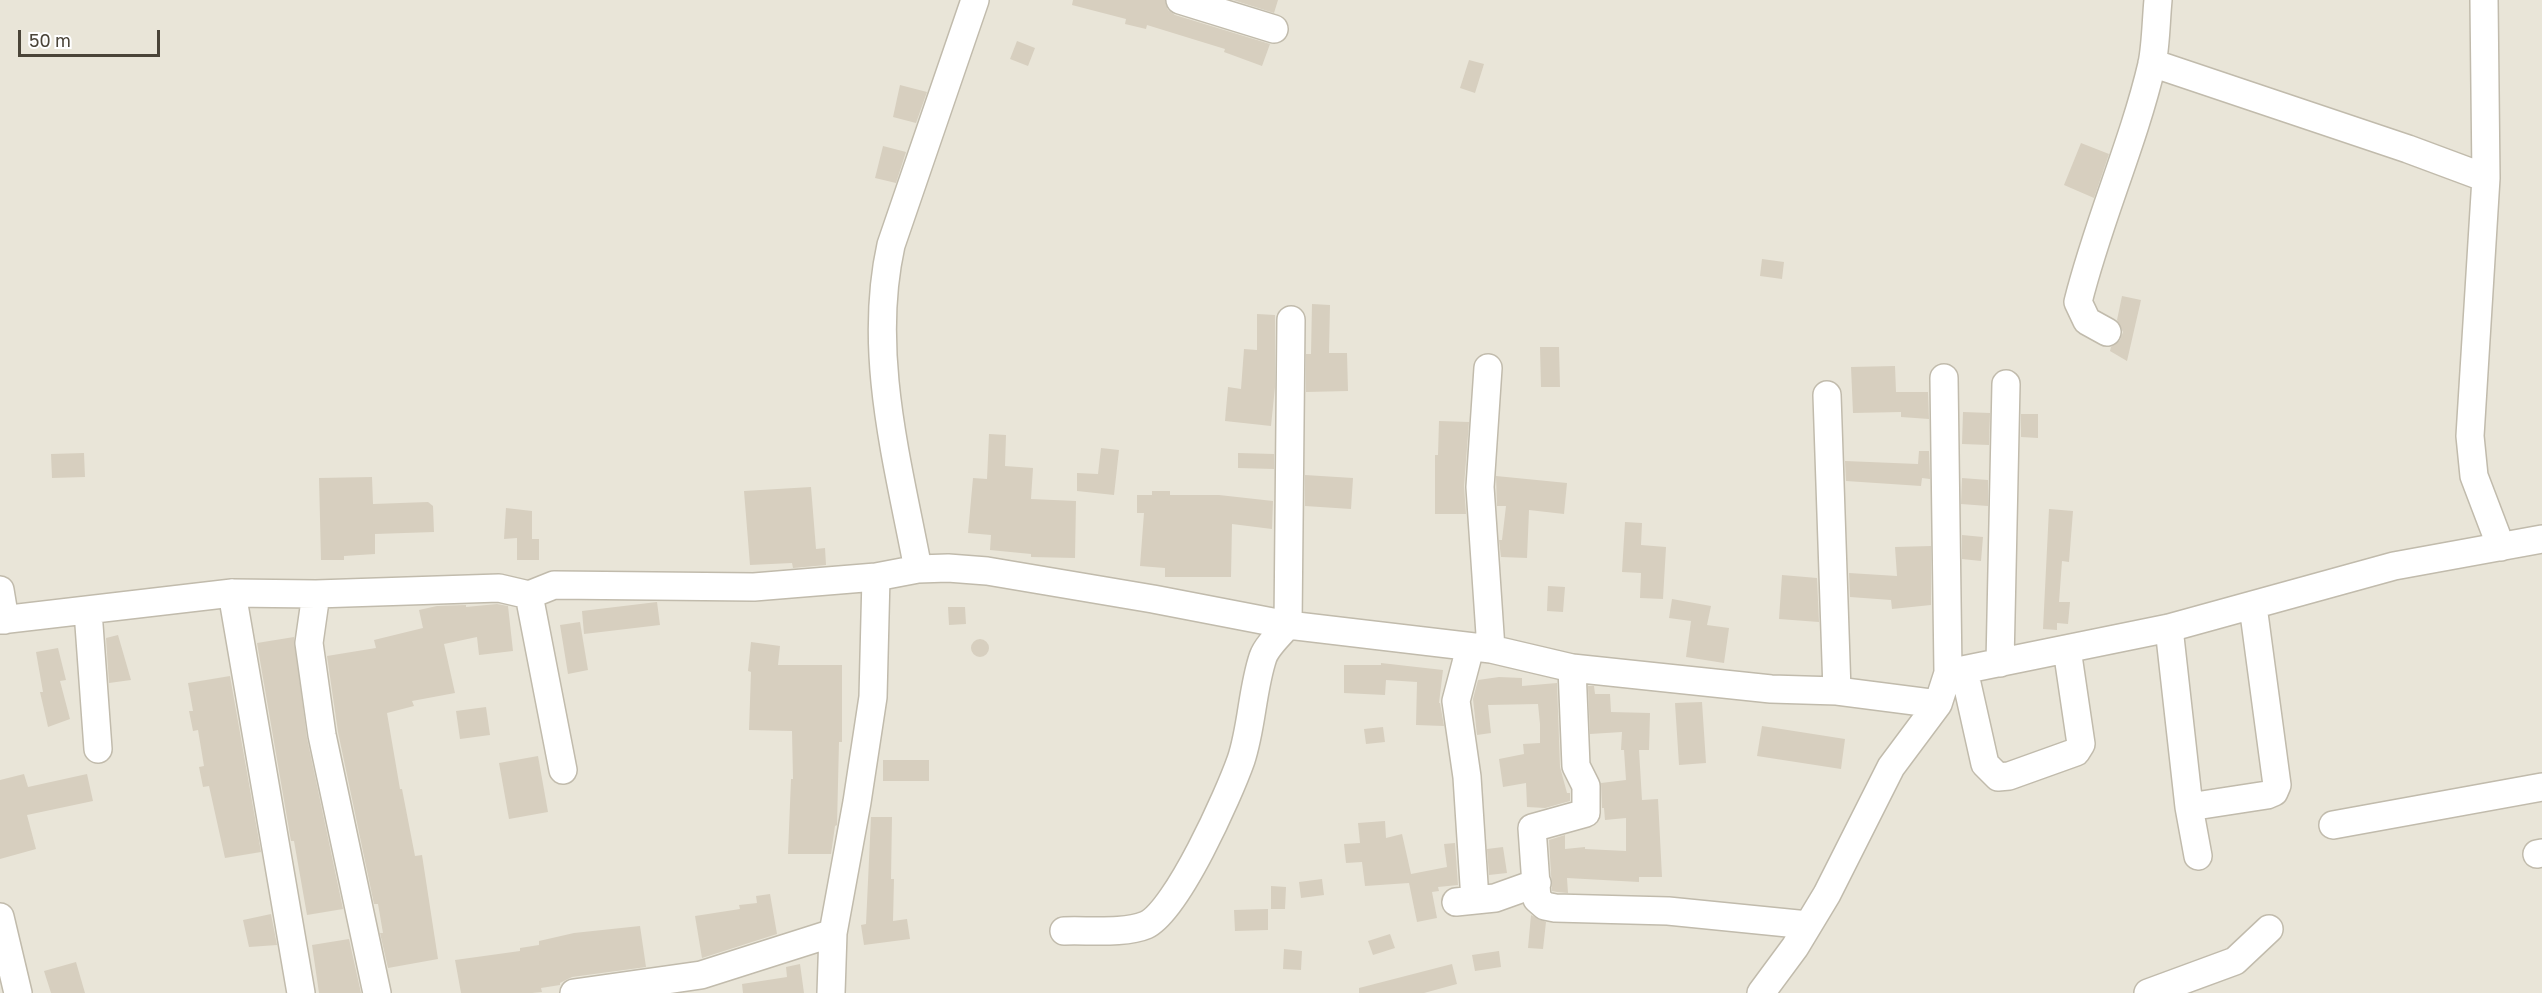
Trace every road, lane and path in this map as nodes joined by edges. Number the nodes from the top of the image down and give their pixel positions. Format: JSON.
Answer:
{"nodes":[{"id":1,"x":975,"y":0,"type":"edge"},
{"id":2,"x":1180,"y":0,"type":"edge"},
{"id":3,"x":2158,"y":0,"type":"edge"},
{"id":4,"x":2484,"y":0,"type":"edge"},
{"id":5,"x":1241,"y":9,"type":"edge"},
{"id":6,"x":1274,"y":29,"type":"dead end"},
{"id":7,"x":2152,"y":63,"type":"junction"},
{"id":8,"x":2486,"y":178,"type":"junction"},
{"id":9,"x":1291,"y":320,"type":"dead end"},
{"id":10,"x":2107,"y":332,"type":"dead end"},
{"id":11,"x":1488,"y":368,"type":"dead end"},
{"id":12,"x":1944,"y":378,"type":"dead end"},
{"id":13,"x":2006,"y":384,"type":"dead end"},
{"id":14,"x":1827,"y":395,"type":"dead end"},
{"id":15,"x":2542,"y":539,"type":"edge"},
{"id":16,"x":2501,"y":546,"type":"junction"},
{"id":17,"x":918,"y":569,"type":"junction"},
{"id":18,"x":876,"y":577,"type":"junction"},
{"id":19,"x":0,"y":590,"type":"edge"},
{"id":20,"x":232,"y":593,"type":"junction"},
{"id":21,"x":316,"y":594,"type":"junction"},
{"id":22,"x":529,"y":595,"type":"junction"},
{"id":23,"x":2253,"y":606,"type":"junction"},
{"id":24,"x":88,"y":611,"type":"junction"},
{"id":25,"x":2,"y":620,"type":"edge"},
{"id":26,"x":1288,"y":625,"type":"junction"},
{"id":27,"x":2169,"y":628,"type":"junction"},
{"id":28,"x":1480,"y":648,"type":"junction"},
{"id":29,"x":2067,"y":649,"type":"junction"},
{"id":30,"x":2000,"y":663,"type":"junction"},
{"id":31,"x":1572,"y":668,"type":"junction"},
{"id":32,"x":1956,"y":672,"type":"junction"},
{"id":33,"x":1837,"y":691,"type":"junction"},
{"id":34,"x":1938,"y":704,"type":"junction"},
{"id":35,"x":98,"y":749,"type":"dead end"},
{"id":36,"x":563,"y":770,"type":"dead end"},
{"id":37,"x":2542,"y":787,"type":"edge"},
{"id":38,"x":2189,"y":807,"type":"junction"},
{"id":39,"x":2333,"y":825,"type":"dead end"},
{"id":40,"x":2198,"y":856,"type":"dead end"},
{"id":41,"x":1537,"y":883,"type":"junction"},
{"id":42,"x":0,"y":917,"type":"edge"},
{"id":43,"x":1808,"y":925,"type":"junction"},
{"id":44,"x":2269,"y":929,"type":"dead end"},
{"id":45,"x":1064,"y":931,"type":"dead end"},
{"id":46,"x":832,"y":933,"type":"junction"},
{"id":47,"x":18,"y":993,"type":"edge"},
{"id":48,"x":301,"y":993,"type":"edge"},
{"id":49,"x":376,"y":993,"type":"edge"},
{"id":50,"x":574,"y":993,"type":"edge"},
{"id":51,"x":831,"y":993,"type":"edge"},
{"id":52,"x":1761,"y":993,"type":"edge"},
{"id":53,"x":2148,"y":993,"type":"edge"}],
"edges":[{"from":1,"to":17,"type":"street"},
{"from":2,"to":5,"type":"street"},
{"from":3,"to":7,"type":"street"},
{"from":4,"to":8,"type":"street"},
{"from":5,"to":6,"type":"street"},
{"from":7,"to":8,"type":"street"},
{"from":7,"to":10,"type":"street"},
{"from":8,"to":16,"type":"street"},
{"from":9,"to":26,"type":"street"},
{"from":11,"to":28,"type":"street"},
{"from":12,"to":32,"type":"street"},
{"from":13,"to":30,"type":"street"},
{"from":14,"to":33,"type":"street"},
{"from":15,"to":16,"type":"street"},
{"from":16,"to":23,"type":"street"},
{"from":17,"to":18,"type":"street"},
{"from":17,"to":26,"type":"street"},
{"from":18,"to":22,"type":"street"},
{"from":18,"to":46,"type":"street"},
{"from":19,"to":25,"type":"street"},
{"from":20,"to":21,"type":"street"},
{"from":20,"to":24,"type":"street"},
{"from":20,"to":48,"type":"street"},
{"from":21,"to":22,"type":"street"},
{"from":21,"to":49,"type":"street"},
{"from":22,"to":36,"type":"street"},
{"from":23,"to":27,"type":"street"},
{"from":23,"to":38,"type":"street"},
{"from":24,"to":25,"type":"street"},
{"from":24,"to":35,"type":"street"},
{"from":26,"to":28,"type":"street"},
{"from":26,"to":45,"type":"street"},
{"from":27,"to":29,"type":"street"},
{"from":27,"to":38,"type":"street"},
{"from":28,"to":31,"type":"street"},
{"from":28,"to":41,"type":"street"},
{"from":29,"to":30,"type":"street"},
{"from":29,"to":32,"type":"street"},
{"from":30,"to":32,"type":"street"},
{"from":31,"to":33,"type":"street"},
{"from":31,"to":41,"type":"street"},
{"from":32,"to":34,"type":"street"},
{"from":33,"to":34,"type":"street"},
{"from":34,"to":43,"type":"street"},
{"from":37,"to":39,"type":"street"},
{"from":38,"to":40,"type":"street"},
{"from":41,"to":43,"type":"street"},
{"from":42,"to":47,"type":"street"},
{"from":43,"to":52,"type":"street"},
{"from":44,"to":53,"type":"street"},
{"from":46,"to":50,"type":"street"},
{"from":46,"to":51,"type":"street"}]}
